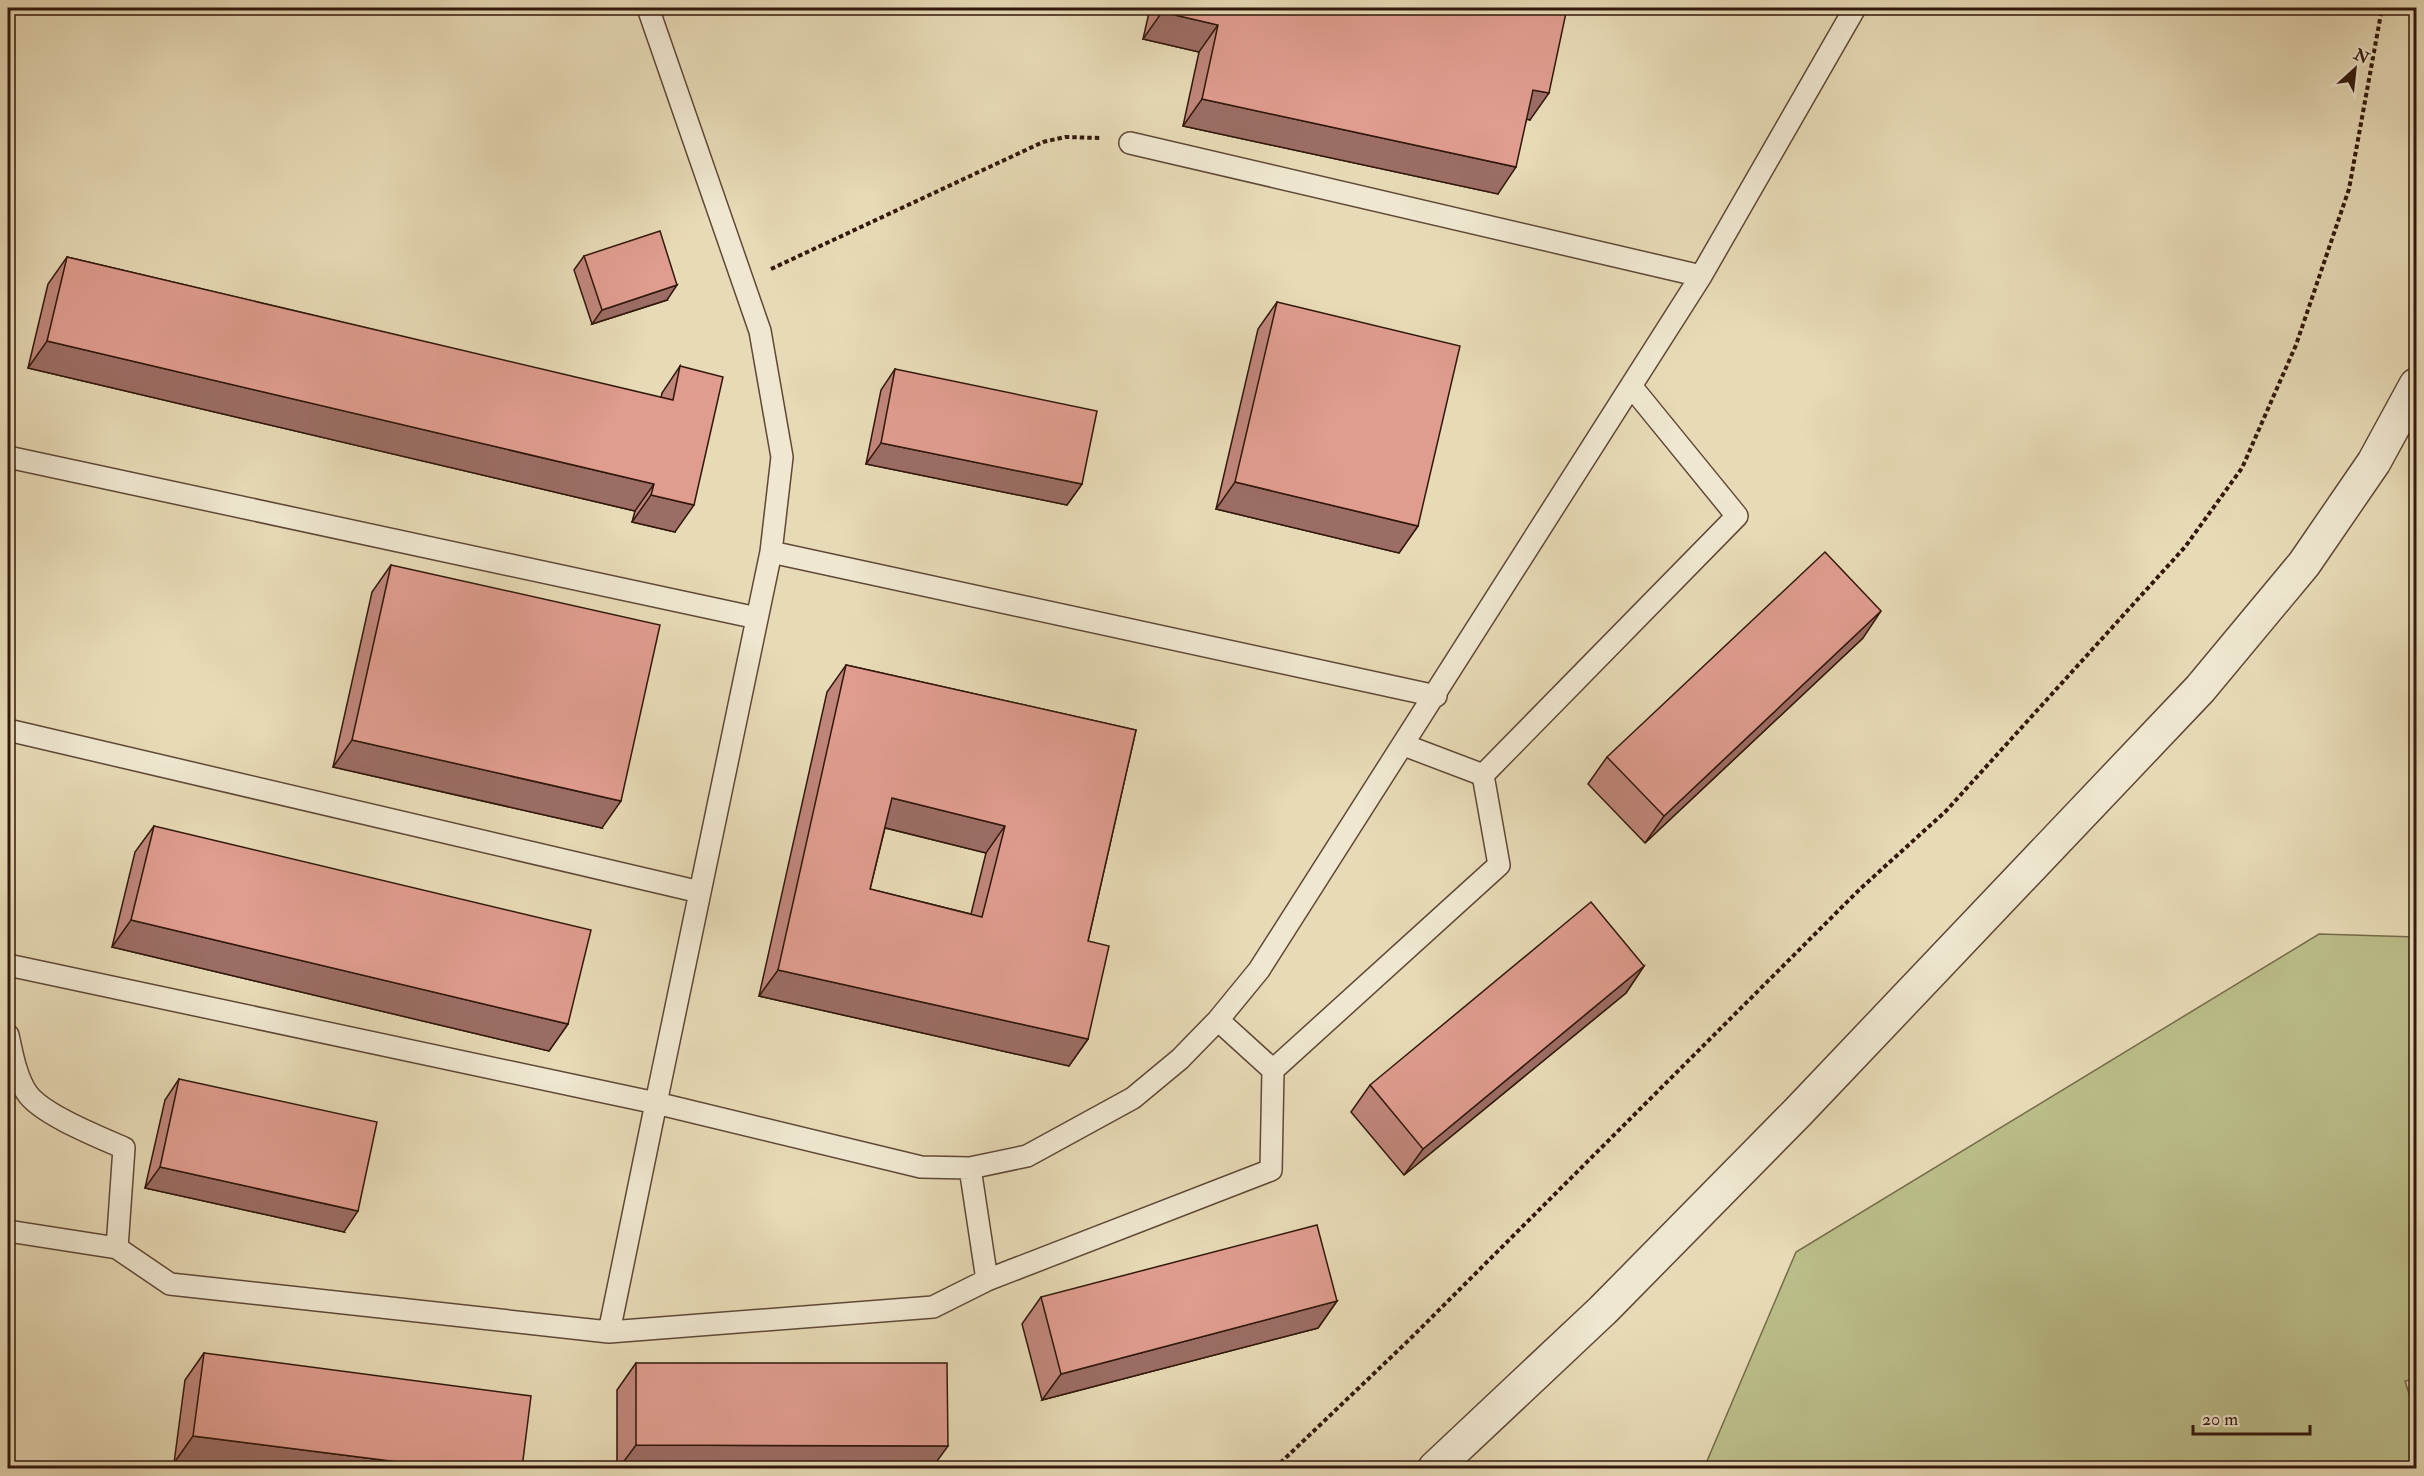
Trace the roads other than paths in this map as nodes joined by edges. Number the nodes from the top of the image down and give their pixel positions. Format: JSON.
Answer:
{"nodes":[{"id":1,"x":648,"y":8,"type":"edge"},
{"id":2,"x":1855,"y":8,"type":"edge"},
{"id":3,"x":1130,"y":143,"type":"road end"},
{"id":4,"x":1701,"y":276,"type":"junction"},
{"id":5,"x":1631,"y":386,"type":"junction"},
{"id":6,"x":2416,"y":386,"type":"edge"},
{"id":7,"x":8,"y":457,"type":"edge"},
{"id":8,"x":771,"y":552,"type":"junction"},
{"id":9,"x":758,"y":618,"type":"junction"},
{"id":10,"x":1436,"y":696,"type":"junction"},
{"id":11,"x":8,"y":730,"type":"edge"},
{"id":12,"x":1404,"y":745,"type":"junction"},
{"id":13,"x":1483,"y":775,"type":"junction"},
{"id":14,"x":700,"y":892,"type":"junction"},
{"id":15,"x":8,"y":965,"type":"edge"},
{"id":16,"x":1218,"y":1020,"type":"junction"},
{"id":17,"x":8,"y":1035,"type":"edge"},
{"id":18,"x":1273,"y":1070,"type":"junction"},
{"id":19,"x":656,"y":1103,"type":"junction"},
{"id":20,"x":970,"y":1168,"type":"junction"},
{"id":21,"x":8,"y":1232,"type":"edge"},
{"id":22,"x":117,"y":1248,"type":"junction"},
{"id":23,"x":987,"y":1280,"type":"junction"},
{"id":24,"x":609,"y":1332,"type":"junction"},
{"id":25,"x":1435,"y":1468,"type":"edge"}],
"edges":[{"from":1,"to":8,"type":"lane"},
{"from":2,"to":4,"type":"lane"},
{"from":3,"to":4,"type":"lane"},
{"from":4,"to":5,"type":"lane"},
{"from":5,"to":10,"type":"lane"},
{"from":5,"to":13,"type":"lane"},
{"from":6,"to":25,"type":"street"},
{"from":7,"to":9,"type":"lane"},
{"from":8,"to":9,"type":"lane"},
{"from":8,"to":10,"type":"lane"},
{"from":9,"to":14,"type":"lane"},
{"from":10,"to":12,"type":"lane"},
{"from":11,"to":14,"type":"lane"},
{"from":12,"to":13,"type":"lane"},
{"from":12,"to":16,"type":"lane"},
{"from":13,"to":18,"type":"lane"},
{"from":14,"to":19,"type":"lane"},
{"from":15,"to":19,"type":"lane"},
{"from":16,"to":18,"type":"lane"},
{"from":16,"to":20,"type":"lane"},
{"from":17,"to":22,"type":"lane"},
{"from":18,"to":23,"type":"lane"},
{"from":19,"to":20,"type":"lane"},
{"from":19,"to":24,"type":"lane"},
{"from":20,"to":23,"type":"lane"},
{"from":21,"to":22,"type":"lane"},
{"from":22,"to":24,"type":"lane"},
{"from":23,"to":24,"type":"lane"}]}
